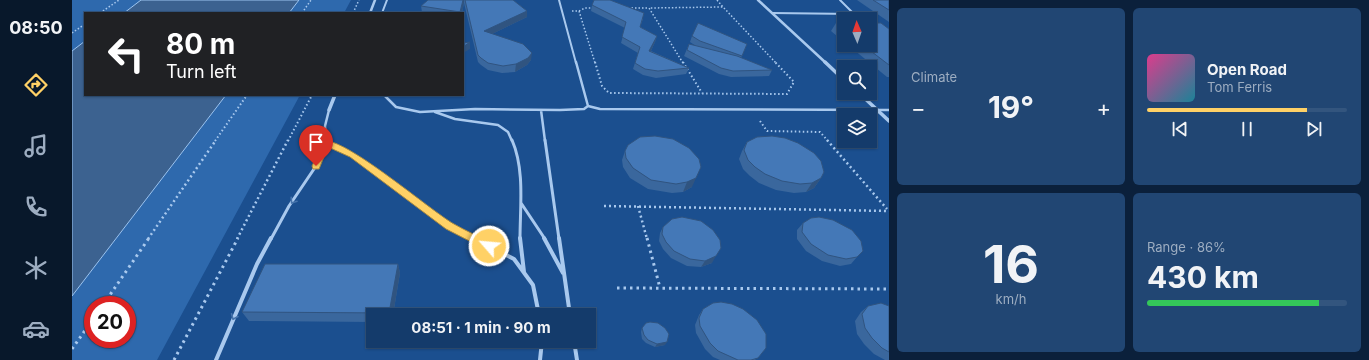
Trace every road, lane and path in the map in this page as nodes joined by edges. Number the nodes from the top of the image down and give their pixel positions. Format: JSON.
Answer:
{"nodes":[{"id":1,"x":119,"y":0,"type":"edge"},
{"id":2,"x":311,"y":0,"type":"edge"},
{"id":3,"x":359,"y":0,"type":"edge"},
{"id":4,"x":375,"y":0,"type":"edge"},
{"id":5,"x":387,"y":0,"type":"edge"},
{"id":6,"x":559,"y":0,"type":"edge"},
{"id":7,"x":717,"y":0,"type":"edge"},
{"id":8,"x":758,"y":0,"type":"edge"},
{"id":9,"x":840,"y":0,"type":"edge"},
{"id":10,"x":723,"y":7,"type":"junction"},
{"id":11,"x":599,"y":8,"type":"edge"},
{"id":12,"x":628,"y":8,"type":"edge"},
{"id":13,"x":649,"y":8,"type":"junction"},
{"id":14,"x":562,"y":11,"type":"junction"},
{"id":15,"x":579,"y":11,"type":"junction"},
{"id":16,"x":101,"y":12,"type":"edge"},
{"id":17,"x":303,"y":12,"type":"edge"},
{"id":18,"x":353,"y":12,"type":"edge"},
{"id":19,"x":370,"y":12,"type":"edge"},
{"id":20,"x":382,"y":12,"type":"edge"},
{"id":21,"x":772,"y":13,"type":"junction"},
{"id":22,"x":84,"y":25,"type":"edge"},
{"id":23,"x":72,"y":33,"type":"edge"},
{"id":24,"x":837,"y":73,"type":"edge"},
{"id":25,"x":702,"y":94,"type":"junction"},
{"id":26,"x":246,"y":96,"type":"edge"},
{"id":27,"x":311,"y":96,"type":"edge"},
{"id":28,"x":335,"y":96,"type":"edge"},
{"id":29,"x":385,"y":96,"type":"edge"},
{"id":30,"x":866,"y":100,"type":"edge"},
{"id":31,"x":588,"y":106,"type":"junction"},
{"id":32,"x":329,"y":110,"type":"joint"},
{"id":33,"x":541,"y":110,"type":"junction"},
{"id":34,"x":752,"y":110,"type":"junction"},
{"id":35,"x":878,"y":110,"type":"junction"},
{"id":36,"x":889,"y":110,"type":"edge"},
{"id":37,"x":433,"y":112,"type":"junction"},
{"id":38,"x":889,"y":121,"type":"edge"},
{"id":39,"x":326,"y":143,"type":"junction"},
{"id":40,"x":520,"y":202,"type":"junction"},
{"id":41,"x":604,"y":206,"type":"dead end"},
{"id":42,"x":638,"y":206,"type":"junction"},
{"id":43,"x":888,"y":210,"type":"edge"},
{"id":44,"x":524,"y":272,"type":"junction"},
{"id":45,"x":565,"y":277,"type":"junction"},
{"id":46,"x":617,"y":288,"type":"dead end"},
{"id":47,"x":660,"y":288,"type":"junction"},
{"id":48,"x":889,"y":289,"type":"edge"},
{"id":49,"x":109,"y":296,"type":"edge"},
{"id":50,"x":538,"y":308,"type":"edge"},
{"id":51,"x":569,"y":308,"type":"edge"},
{"id":52,"x":84,"y":332,"type":"edge"},
{"id":53,"x":541,"y":348,"type":"edge"},
{"id":54,"x":575,"y":348,"type":"edge"},
{"id":55,"x":72,"y":349,"type":"edge"},
{"id":56,"x":174,"y":360,"type":"edge"},
{"id":57,"x":216,"y":360,"type":"edge"},
{"id":58,"x":540,"y":360,"type":"edge"},
{"id":59,"x":577,"y":360,"type":"edge"}],
"edges":[{"from":1,"to":16,"type":"path"},
{"from":2,"to":17,"type":"path"},
{"from":3,"to":18,"type":"path"},
{"from":4,"to":19,"type":"street"},
{"from":5,"to":20,"type":"lane"},
{"from":6,"to":14,"type":"lane"},
{"from":7,"to":10,"type":"path"},
{"from":8,"to":21,"type":"street"},
{"from":9,"to":21,"type":"lane"},
{"from":10,"to":13,"type":"path"},
{"from":10,"to":25,"type":"path"},
{"from":11,"to":15,"type":"path"},
{"from":12,"to":13,"type":"path"},
{"from":13,"to":25,"type":"path"},
{"from":14,"to":15,"type":"path"},
{"from":14,"to":31,"type":"lane"},
{"from":15,"to":25,"type":"path"},
{"from":21,"to":24,"type":"street"},
{"from":22,"to":23,"type":"path"},
{"from":26,"to":49,"type":"path"},
{"from":27,"to":56,"type":"path"},
{"from":28,"to":32,"type":"street"},
{"from":29,"to":37,"type":"lane"},
{"from":30,"to":35,"type":"street"},
{"from":31,"to":33,"type":"lane"},
{"from":31,"to":34,"type":"lane"},
{"from":32,"to":39,"type":"lane"},
{"from":33,"to":37,"type":"lane"},
{"from":33,"to":45,"type":"lane"},
{"from":34,"to":35,"type":"lane"},
{"from":34,"to":43,"type":"path"},
{"from":35,"to":36,"type":"lane"},
{"from":35,"to":38,"type":"street"},
{"from":37,"to":40,"type":"lane"},
{"from":39,"to":44,"type":"lane"},
{"from":39,"to":57,"type":"lane","one_way":true},
{"from":40,"to":44,"type":"lane"},
{"from":40,"to":45,"type":"lane"},
{"from":41,"to":42,"type":"path"},
{"from":42,"to":43,"type":"path"},
{"from":42,"to":47,"type":"path"},
{"from":44,"to":50,"type":"lane"},
{"from":45,"to":51,"type":"lane"},
{"from":46,"to":47,"type":"path"},
{"from":47,"to":48,"type":"path"},
{"from":52,"to":55,"type":"path"},
{"from":53,"to":58,"type":"lane"},
{"from":54,"to":59,"type":"lane"}]}
